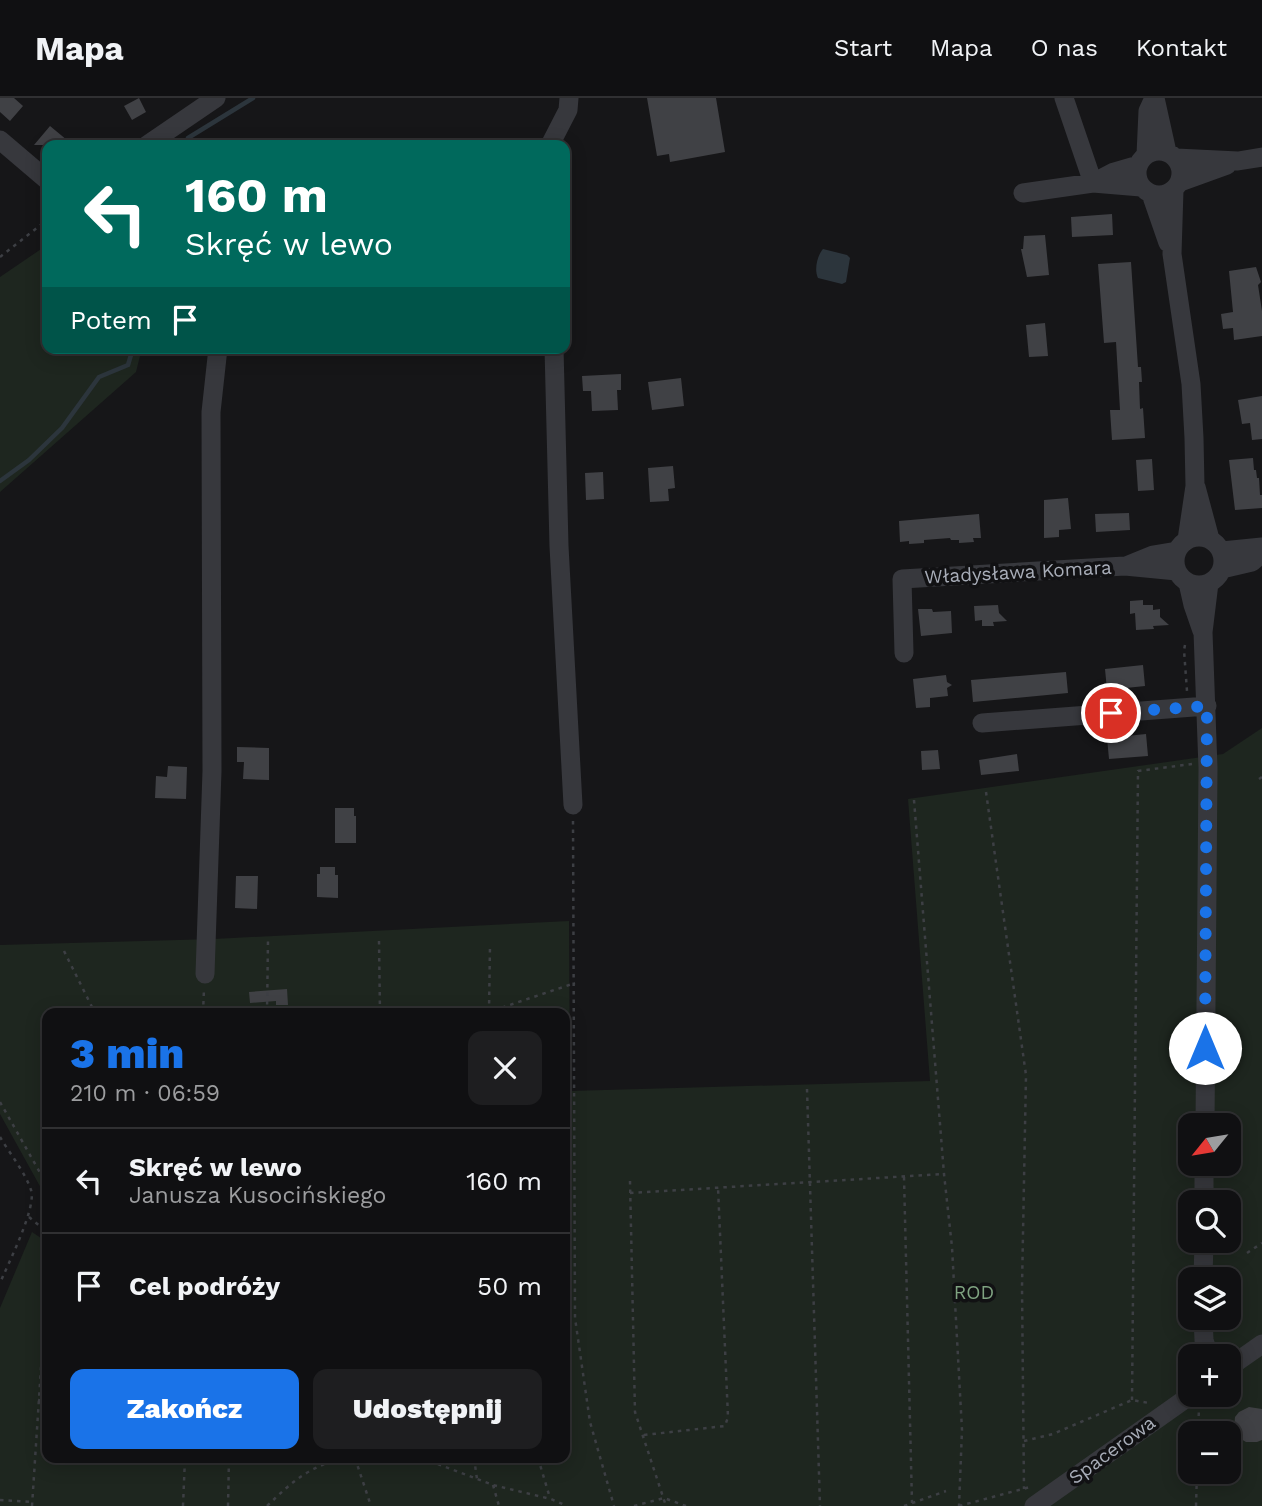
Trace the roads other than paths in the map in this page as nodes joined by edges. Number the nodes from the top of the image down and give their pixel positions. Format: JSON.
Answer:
{"nodes":[{"id":1,"x":216,"y":98,"type":"edge"},
{"id":2,"x":569,"y":98,"type":"edge"},
{"id":3,"x":1064,"y":98,"type":"edge"},
{"id":4,"x":1154,"y":98,"type":"edge"},
{"id":5,"x":173,"y":125,"type":"junction"},
{"id":6,"x":0,"y":140,"type":"edge"},
{"id":7,"x":153,"y":140,"type":"edge"},
{"id":8,"x":178,"y":140,"type":"edge"},
{"id":9,"x":553,"y":140,"type":"edge"},
{"id":10,"x":1172,"y":155,"type":"junction"},
{"id":11,"x":1262,"y":157,"type":"edge"},
{"id":12,"x":1142,"y":160,"type":"junction"},
{"id":13,"x":1238,"y":161,"type":"junction"},
{"id":14,"x":42,"y":176,"type":"edge"},
{"id":15,"x":1093,"y":183,"type":"junction"},
{"id":16,"x":1177,"y":186,"type":"junction"},
{"id":17,"x":1146,"y":191,"type":"junction"},
{"id":18,"x":1023,"y":192,"type":"dead end"},
{"id":19,"x":1172,"y":254,"type":"junction"},
{"id":20,"x":217,"y":354,"type":"edge"},
{"id":21,"x":554,"y":354,"type":"edge"},
{"id":22,"x":1195,"y":486,"type":"junction"},
{"id":23,"x":1182,"y":545,"type":"junction"},
{"id":24,"x":1262,"y":547,"type":"edge"},
{"id":25,"x":1262,"y":553,"type":"edge"},
{"id":26,"x":1216,"y":561,"type":"junction"},
{"id":27,"x":1125,"y":566,"type":"junction"},
{"id":28,"x":1183,"y":577,"type":"junction"},
{"id":29,"x":1196,"y":634,"type":"junction"},
{"id":30,"x":904,"y":653,"type":"dead end"},
{"id":31,"x":1197,"y":707,"type":"junction"},
{"id":32,"x":982,"y":723,"type":"dead end"},
{"id":33,"x":573,"y":805,"type":"road end"},
{"id":34,"x":205,"y":974,"type":"road end"},
{"id":35,"x":1205,"y":1113,"type":"edge"},
{"id":36,"x":1262,"y":1344,"type":"edge"},
{"id":37,"x":1241,"y":1359,"type":"edge"},
{"id":38,"x":1179,"y":1407,"type":"edge"},
{"id":39,"x":1029,"y":1498,"type":"edge"}],
"edges":[{"from":1,"to":5,"type":"street"},
{"from":2,"to":9,"type":"street"},
{"from":3,"to":15,"type":"street"},
{"from":4,"to":10,"type":"street"},
{"from":4,"to":12,"type":"street"},
{"from":5,"to":7,"type":"street"},
{"from":5,"to":8,"type":"street"},
{"from":6,"to":14,"type":"street"},
{"from":10,"to":12,"type":"street"},
{"from":10,"to":13,"type":"street"},
{"from":10,"to":16,"type":"street"},
{"from":11,"to":13,"type":"street"},
{"from":12,"to":15,"type":"street"},
{"from":12,"to":17,"type":"street"},
{"from":13,"to":16,"type":"street"},
{"from":15,"to":17,"type":"street"},
{"from":15,"to":18,"type":"street"},
{"from":16,"to":17,"type":"street"},
{"from":16,"to":19,"type":"street"},
{"from":17,"to":19,"type":"street"},
{"from":19,"to":22,"type":"street"},
{"from":20,"to":34,"type":"street"},
{"from":21,"to":33,"type":"street"},
{"from":22,"to":23,"type":"street"},
{"from":22,"to":26,"type":"street"},
{"from":23,"to":26,"type":"street"},
{"from":23,"to":27,"type":"street"},
{"from":23,"to":28,"type":"street"},
{"from":24,"to":26,"type":"street"},
{"from":25,"to":26,"type":"street"},
{"from":26,"to":28,"type":"street"},
{"from":26,"to":29,"type":"street"},
{"from":27,"to":28,"type":"street"},
{"from":27,"to":30,"type":"street","name":"Władysława Komara"},
{"from":28,"to":29,"type":"street"},
{"from":29,"to":31,"type":"street"},
{"from":31,"to":32,"type":"street"},
{"from":31,"to":35,"type":"street"},
{"from":36,"to":37,"type":"street"},
{"from":38,"to":39,"type":"street","name":"Spacerowa"}]}
